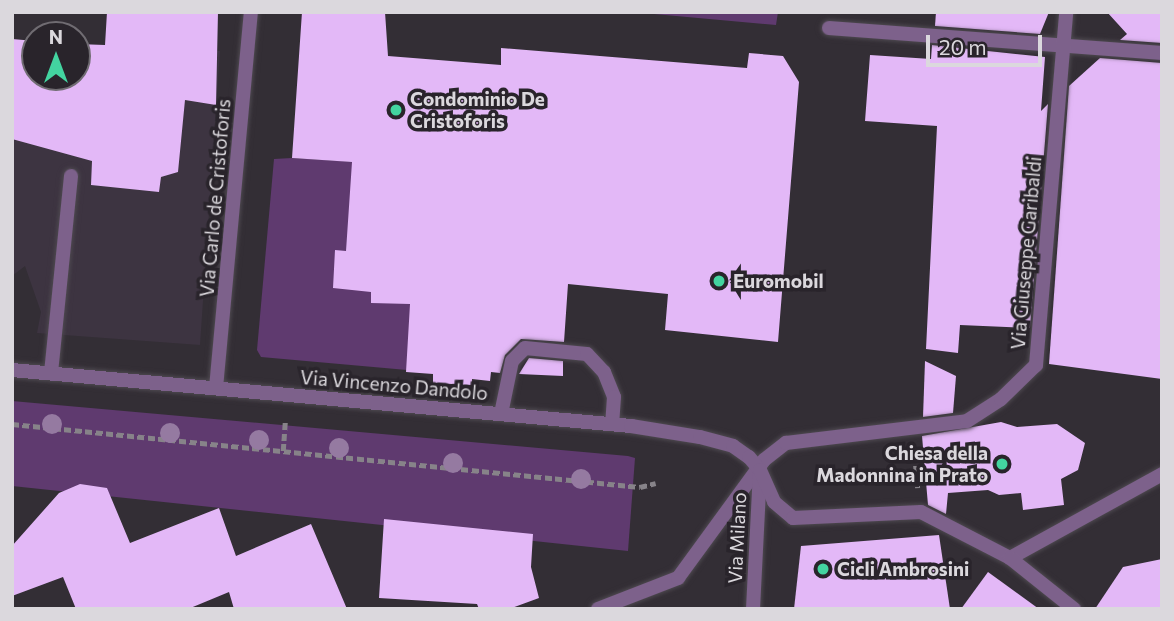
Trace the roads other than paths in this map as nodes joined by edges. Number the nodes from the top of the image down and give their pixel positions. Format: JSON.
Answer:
{"nodes":[{"id":1,"x":251,"y":12,"type":"edge"},
{"id":2,"x":1066,"y":12,"type":"edge"},
{"id":3,"x":829,"y":28,"type":"dead end"},
{"id":4,"x":1062,"y":44,"type":"junction"},
{"id":5,"x":1162,"y":53,"type":"edge"},
{"id":6,"x":71,"y":176,"type":"dead end"},
{"id":7,"x":12,"y":370,"type":"edge"},
{"id":8,"x":51,"y":373,"type":"junction"},
{"id":9,"x":216,"y":388,"type":"junction"},
{"id":10,"x":501,"y":414,"type":"junction"},
{"id":11,"x":612,"y":424,"type":"junction"},
{"id":12,"x":760,"y":470,"type":"junction"},
{"id":13,"x":1162,"y":474,"type":"edge"},
{"id":14,"x":1010,"y":558,"type":"junction"},
{"id":15,"x":598,"y":609,"type":"edge"},
{"id":16,"x":753,"y":609,"type":"edge"},
{"id":17,"x":1074,"y":609,"type":"edge"}],
"edges":[{"from":1,"to":9,"type":"street","name":"Via Carlo de Cristoforis"},
{"from":2,"to":4,"type":"street","name":"Via Giuseppe Garibaldi"},
{"from":3,"to":4,"type":"street"},
{"from":4,"to":5,"type":"street"},
{"from":4,"to":12,"type":"street","name":"Via Giuseppe Garibaldi"},
{"from":6,"to":8,"type":"street"},
{"from":7,"to":8,"type":"street","name":"Via Vincenzo Dandolo"},
{"from":8,"to":9,"type":"street","name":"Via Vincenzo Dandolo"},
{"from":9,"to":10,"type":"street","name":"Via Vincenzo Dandolo"},
{"from":10,"to":11,"type":"street","name":"Via Vincenzo Dandolo"},
{"from":10,"to":11,"type":"street"},
{"from":11,"to":12,"type":"street","name":"Via Vincenzo Dandolo"},
{"from":12,"to":14,"type":"street"},
{"from":12,"to":15,"type":"street","name":"Via Giuseppe Garibaldi"},
{"from":12,"to":16,"type":"street","name":"Via Milano"},
{"from":13,"to":14,"type":"street"},
{"from":14,"to":17,"type":"street"}]}
